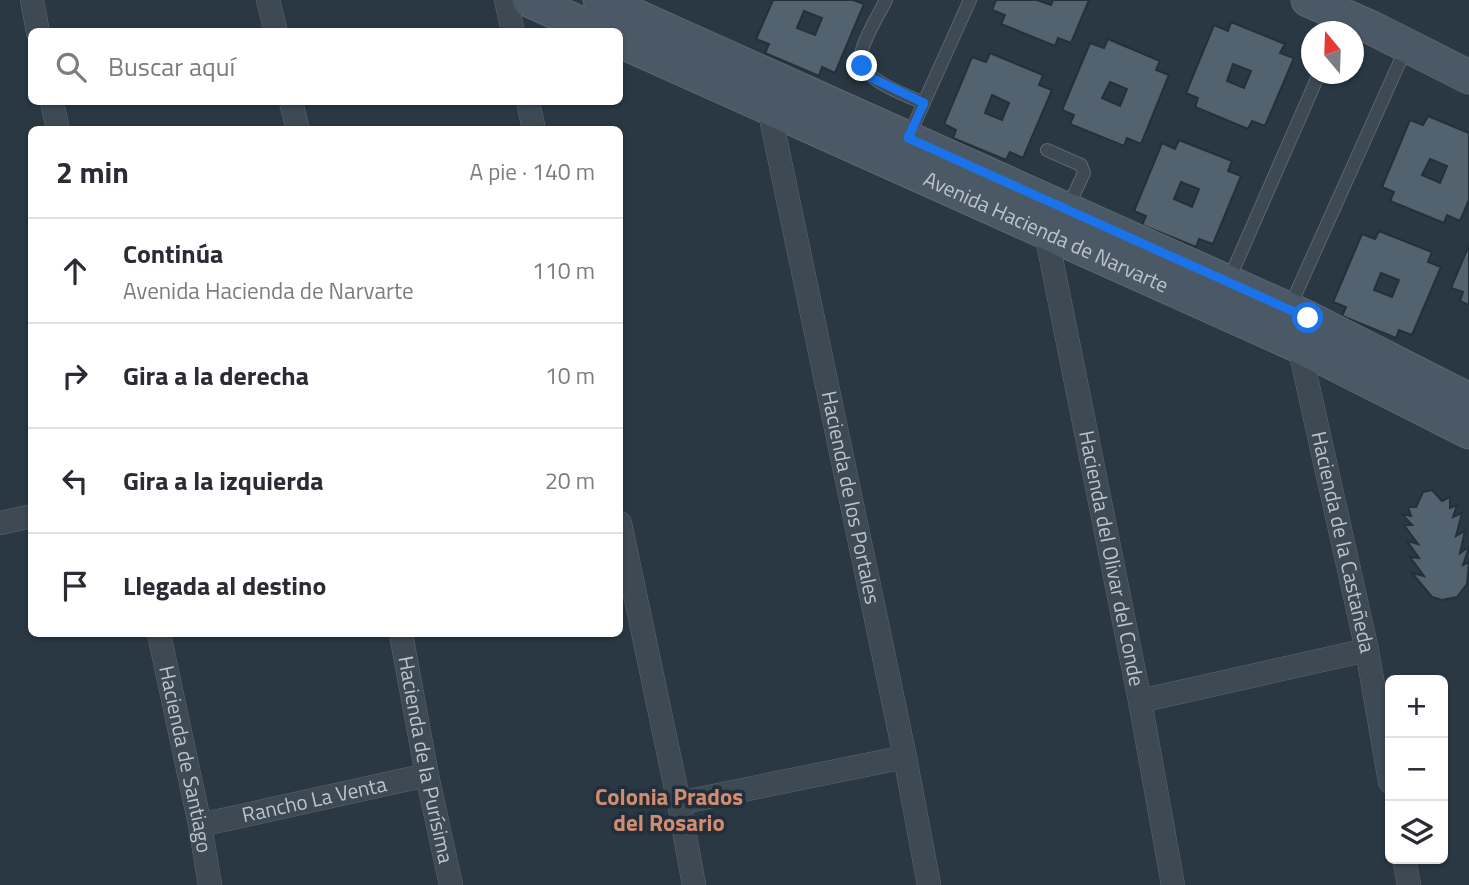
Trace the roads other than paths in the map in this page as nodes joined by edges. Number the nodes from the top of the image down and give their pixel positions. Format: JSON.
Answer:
{"nodes":[{"id":1,"x":32,"y":0,"type":"edge"},
{"id":2,"x":268,"y":0,"type":"edge"},
{"id":3,"x":506,"y":0,"type":"edge"},
{"id":4,"x":529,"y":0,"type":"edge"},
{"id":5,"x":886,"y":0,"type":"edge"},
{"id":6,"x":970,"y":0,"type":"edge"},
{"id":7,"x":1308,"y":0,"type":"edge"},
{"id":8,"x":592,"y":14,"type":"edge"},
{"id":9,"x":1338,"y":21,"type":"edge"},
{"id":10,"x":37,"y":28,"type":"edge"},
{"id":11,"x":274,"y":28,"type":"edge"},
{"id":12,"x":512,"y":28,"type":"edge"},
{"id":13,"x":1364,"y":31,"type":"edge"},
{"id":14,"x":623,"y":42,"type":"edge"},
{"id":15,"x":1407,"y":45,"type":"junction"},
{"id":16,"x":1469,"y":77,"type":"edge"},
{"id":17,"x":1315,"y":84,"type":"edge"},
{"id":18,"x":924,"y":103,"type":"junction"},
{"id":19,"x":53,"y":105,"type":"edge"},
{"id":20,"x":292,"y":105,"type":"edge"},
{"id":21,"x":529,"y":105,"type":"edge"},
{"id":22,"x":769,"y":109,"type":"junction"},
{"id":23,"x":57,"y":126,"type":"edge"},
{"id":24,"x":297,"y":126,"type":"edge"},
{"id":25,"x":533,"y":126,"type":"edge"},
{"id":26,"x":908,"y":138,"type":"junction"},
{"id":27,"x":1047,"y":150,"type":"dead end"},
{"id":28,"x":1056,"y":221,"type":"junction"},
{"id":29,"x":1228,"y":282,"type":"junction"},
{"id":30,"x":1289,"y":310,"type":"junction"},
{"id":31,"x":1299,"y":345,"type":"junction"},
{"id":32,"x":1469,"y":400,"type":"edge"},
{"id":33,"x":1469,"y":432,"type":"edge"},
{"id":34,"x":28,"y":517,"type":"edge"},
{"id":35,"x":0,"y":523,"type":"edge"},
{"id":36,"x":623,"y":537,"type":"edge"},
{"id":37,"x":160,"y":637,"type":"edge"},
{"id":38,"x":402,"y":637,"type":"edge"},
{"id":39,"x":1367,"y":650,"type":"junction"},
{"id":40,"x":1140,"y":701,"type":"junction"},
{"id":41,"x":1385,"y":753,"type":"edge"},
{"id":42,"x":905,"y":757,"type":"junction"},
{"id":43,"x":427,"y":775,"type":"junction"},
{"id":44,"x":680,"y":803,"type":"junction"},
{"id":45,"x":200,"y":825,"type":"junction"},
{"id":46,"x":1405,"y":864,"type":"edge"},
{"id":47,"x":210,"y":885,"type":"edge"},
{"id":48,"x":451,"y":885,"type":"edge"},
{"id":49,"x":694,"y":885,"type":"edge"},
{"id":50,"x":929,"y":885,"type":"edge"},
{"id":51,"x":1173,"y":885,"type":"edge"},
{"id":52,"x":1409,"y":885,"type":"edge"}],
"edges":[{"from":1,"to":10,"type":"street"},
{"from":2,"to":11,"type":"street"},
{"from":3,"to":12,"type":"street"},
{"from":4,"to":8,"type":"street","name":"Avenida Hacienda de Narvarte"},
{"from":5,"to":18,"type":"lane"},
{"from":6,"to":18,"type":"lane"},
{"from":7,"to":9,"type":"street"},
{"from":8,"to":26,"type":"street","name":"Avenida Hacienda de Narvarte"},
{"from":13,"to":15,"type":"street"},
{"from":14,"to":22,"type":"street","name":"Avenida Hacienda de Narvarte"},
{"from":15,"to":16,"type":"street"},
{"from":15,"to":30,"type":"lane"},
{"from":17,"to":29,"type":"lane"},
{"from":18,"to":26,"type":"lane"},
{"from":19,"to":23,"type":"street"},
{"from":20,"to":24,"type":"street"},
{"from":21,"to":25,"type":"street"},
{"from":22,"to":28,"type":"street","name":"Avenida Hacienda de Narvarte"},
{"from":22,"to":42,"type":"street","name":"Hacienda de los Portales"},
{"from":26,"to":28,"type":"street","name":"Avenida Hacienda de Narvarte"},
{"from":27,"to":28,"type":"lane"},
{"from":28,"to":29,"type":"street","name":"Avenida Hacienda de Narvarte"},
{"from":28,"to":31,"type":"street","name":"Avenida Hacienda de Narvarte"},
{"from":28,"to":40,"type":"street","name":"Hacienda del Olivar del Conde"},
{"from":29,"to":30,"type":"street","name":"Avenida Hacienda de Narvarte"},
{"from":30,"to":32,"type":"street","name":"Avenida Hacienda de Narvarte"},
{"from":31,"to":33,"type":"street","name":"Avenida Hacienda de Narvarte"},
{"from":31,"to":39,"type":"street","name":"Hacienda de la Castañeda"},
{"from":34,"to":35,"type":"street"},
{"from":36,"to":44,"type":"street"},
{"from":37,"to":45,"type":"street","name":"Hacienda de Santiago"},
{"from":38,"to":43,"type":"street","name":"Hacienda de la Purísima"},
{"from":39,"to":40,"type":"street"},
{"from":39,"to":41,"type":"street","name":"Hacienda de la Castañeda"},
{"from":40,"to":51,"type":"street","name":"Hacienda del Olivar del Conde"},
{"from":42,"to":44,"type":"street"},
{"from":42,"to":50,"type":"street","name":"Hacienda de los Portales"},
{"from":43,"to":45,"type":"street","name":"Rancho La Venta"},
{"from":43,"to":48,"type":"street","name":"Hacienda de la Purísima"},
{"from":44,"to":49,"type":"street"},
{"from":45,"to":47,"type":"street","name":"Hacienda de Santiago"},
{"from":46,"to":52,"type":"street"}]}
